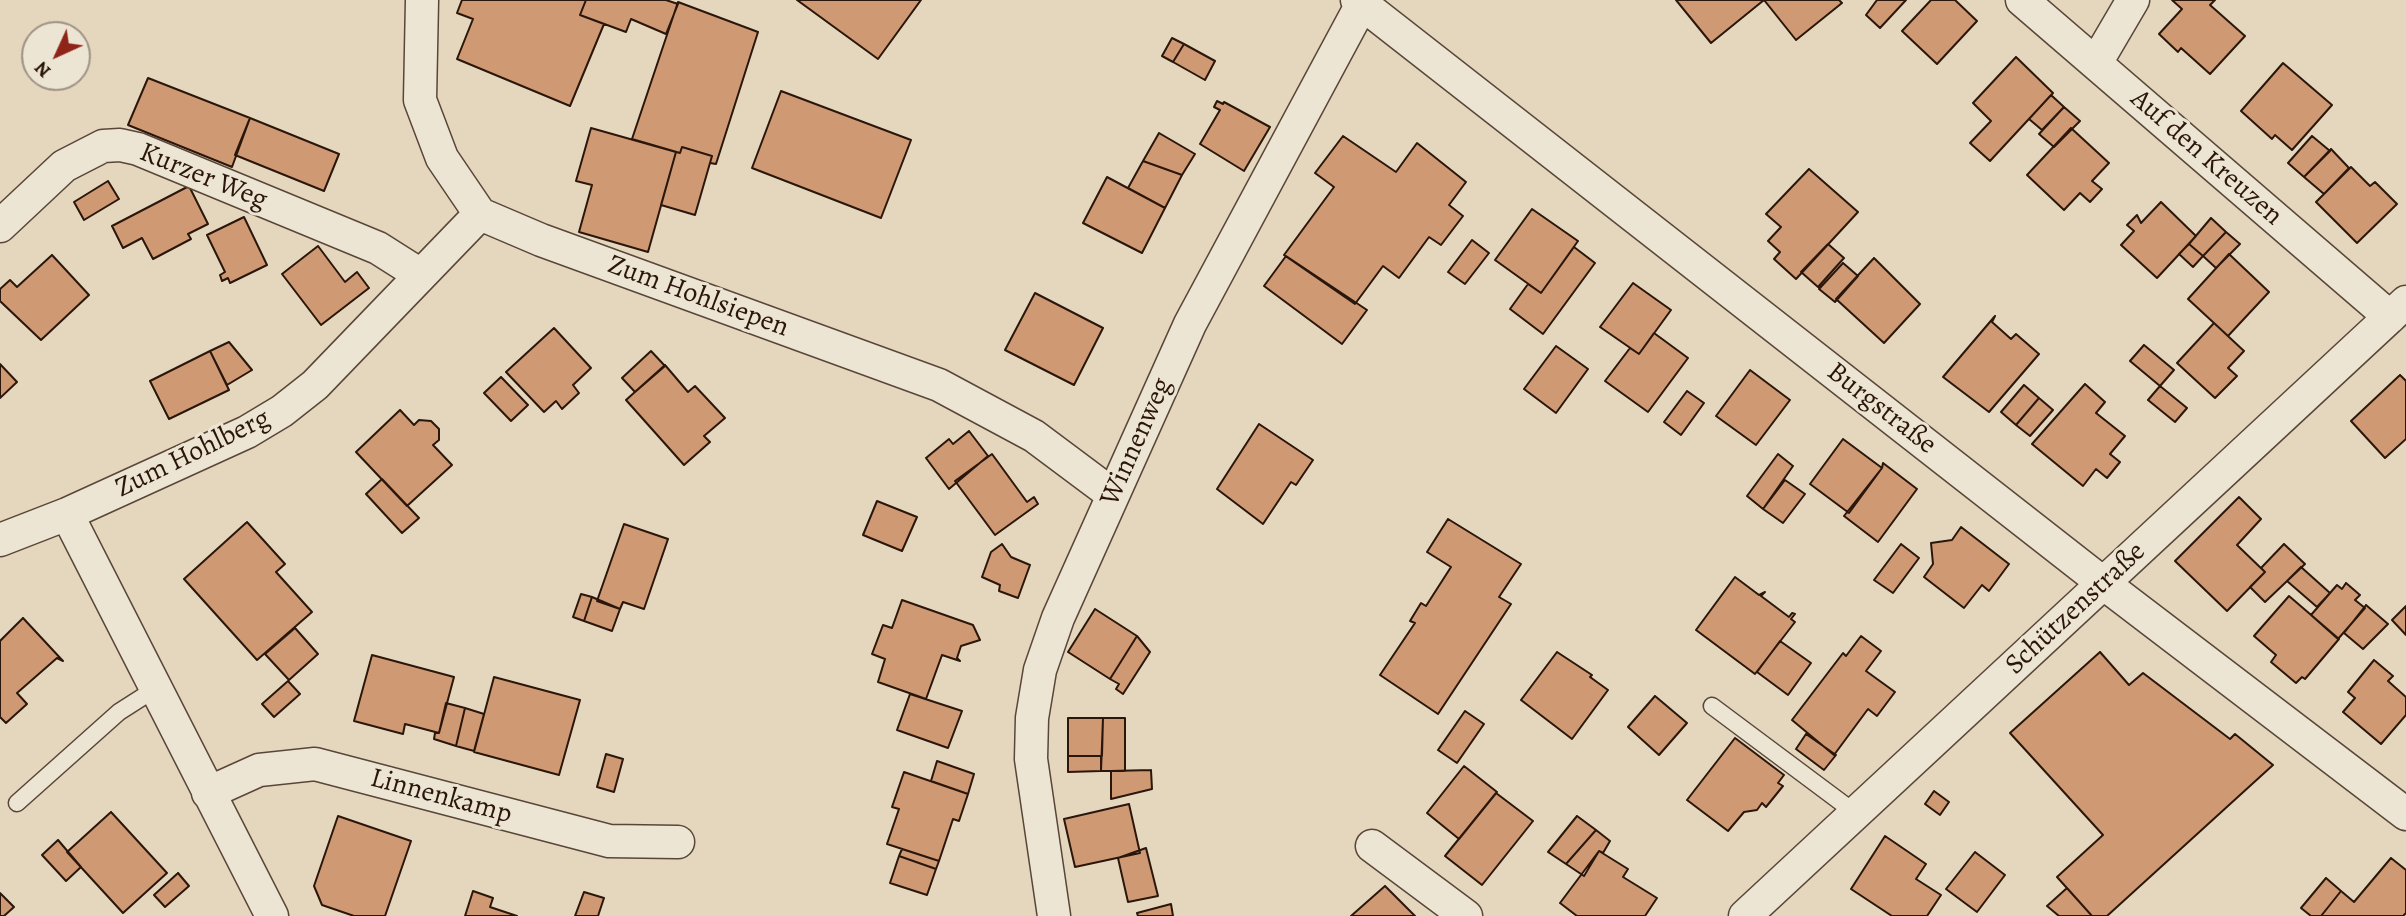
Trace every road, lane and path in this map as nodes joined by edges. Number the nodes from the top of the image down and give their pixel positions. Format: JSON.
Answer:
{"nodes":[{"id":1,"x":422,"y":0,"type":"edge"},
{"id":2,"x":2022,"y":0,"type":"edge"},
{"id":3,"x":2133,"y":0,"type":"edge"},
{"id":4,"x":1361,"y":1,"type":"edge"},
{"id":5,"x":2096,"y":63,"type":"junction"},
{"id":6,"x":480,"y":214,"type":"junction"},
{"id":7,"x":0,"y":226,"type":"edge"},
{"id":8,"x":419,"y":274,"type":"junction"},
{"id":9,"x":2398,"y":310,"type":"edge"},
{"id":10,"x":1113,"y":495,"type":"junction"},
{"id":11,"x":67,"y":513,"type":"junction"},
{"id":12,"x":0,"y":540,"type":"edge"},
{"id":13,"x":2103,"y":583,"type":"junction"},
{"id":14,"x":155,"y":689,"type":"junction"},
{"id":15,"x":1712,"y":706,"type":"dead end"},
{"id":16,"x":208,"y":793,"type":"junction"},
{"id":17,"x":17,"y":803,"type":"dead end"},
{"id":18,"x":1854,"y":812,"type":"junction"},
{"id":19,"x":2406,"y":814,"type":"edge"},
{"id":20,"x":678,"y":842,"type":"dead end"},
{"id":21,"x":1372,"y":846,"type":"dead end"},
{"id":22,"x":272,"y":916,"type":"edge"},
{"id":23,"x":1054,"y":916,"type":"edge"},
{"id":24,"x":1466,"y":916,"type":"edge"},
{"id":25,"x":1745,"y":916,"type":"edge"}],
"edges":[{"from":1,"to":6,"type":"street"},
{"from":2,"to":5,"type":"street","name":"Auf den Kreuzen"},
{"from":3,"to":5,"type":"street"},
{"from":4,"to":10,"type":"street","name":"Winnenweg"},
{"from":4,"to":13,"type":"street","name":"Burgstraße"},
{"from":5,"to":9,"type":"street","name":"Auf den Kreuzen"},
{"from":6,"to":8,"type":"street","name":"Zum Hohlberg"},
{"from":6,"to":10,"type":"street","name":"Zum Hohlsiepen"},
{"from":7,"to":8,"type":"street","name":"Kurzer Weg"},
{"from":8,"to":11,"type":"street","name":"Zum Hohlberg"},
{"from":9,"to":13,"type":"street","name":"Schützenstraße"},
{"from":10,"to":23,"type":"street","name":"Winnenweg"},
{"from":11,"to":12,"type":"street","name":"Zum Hohlberg"},
{"from":11,"to":14,"type":"street"},
{"from":13,"to":18,"type":"street","name":"Schützenstraße"},
{"from":13,"to":19,"type":"street","name":"Burgstraße"},
{"from":14,"to":16,"type":"street"},
{"from":14,"to":17,"type":"lane"},
{"from":15,"to":18,"type":"lane"},
{"from":16,"to":20,"type":"street","name":"Linnenkamp"},
{"from":16,"to":22,"type":"street"},
{"from":18,"to":25,"type":"street","name":"Schützenstraße"},
{"from":21,"to":24,"type":"street"}]}
